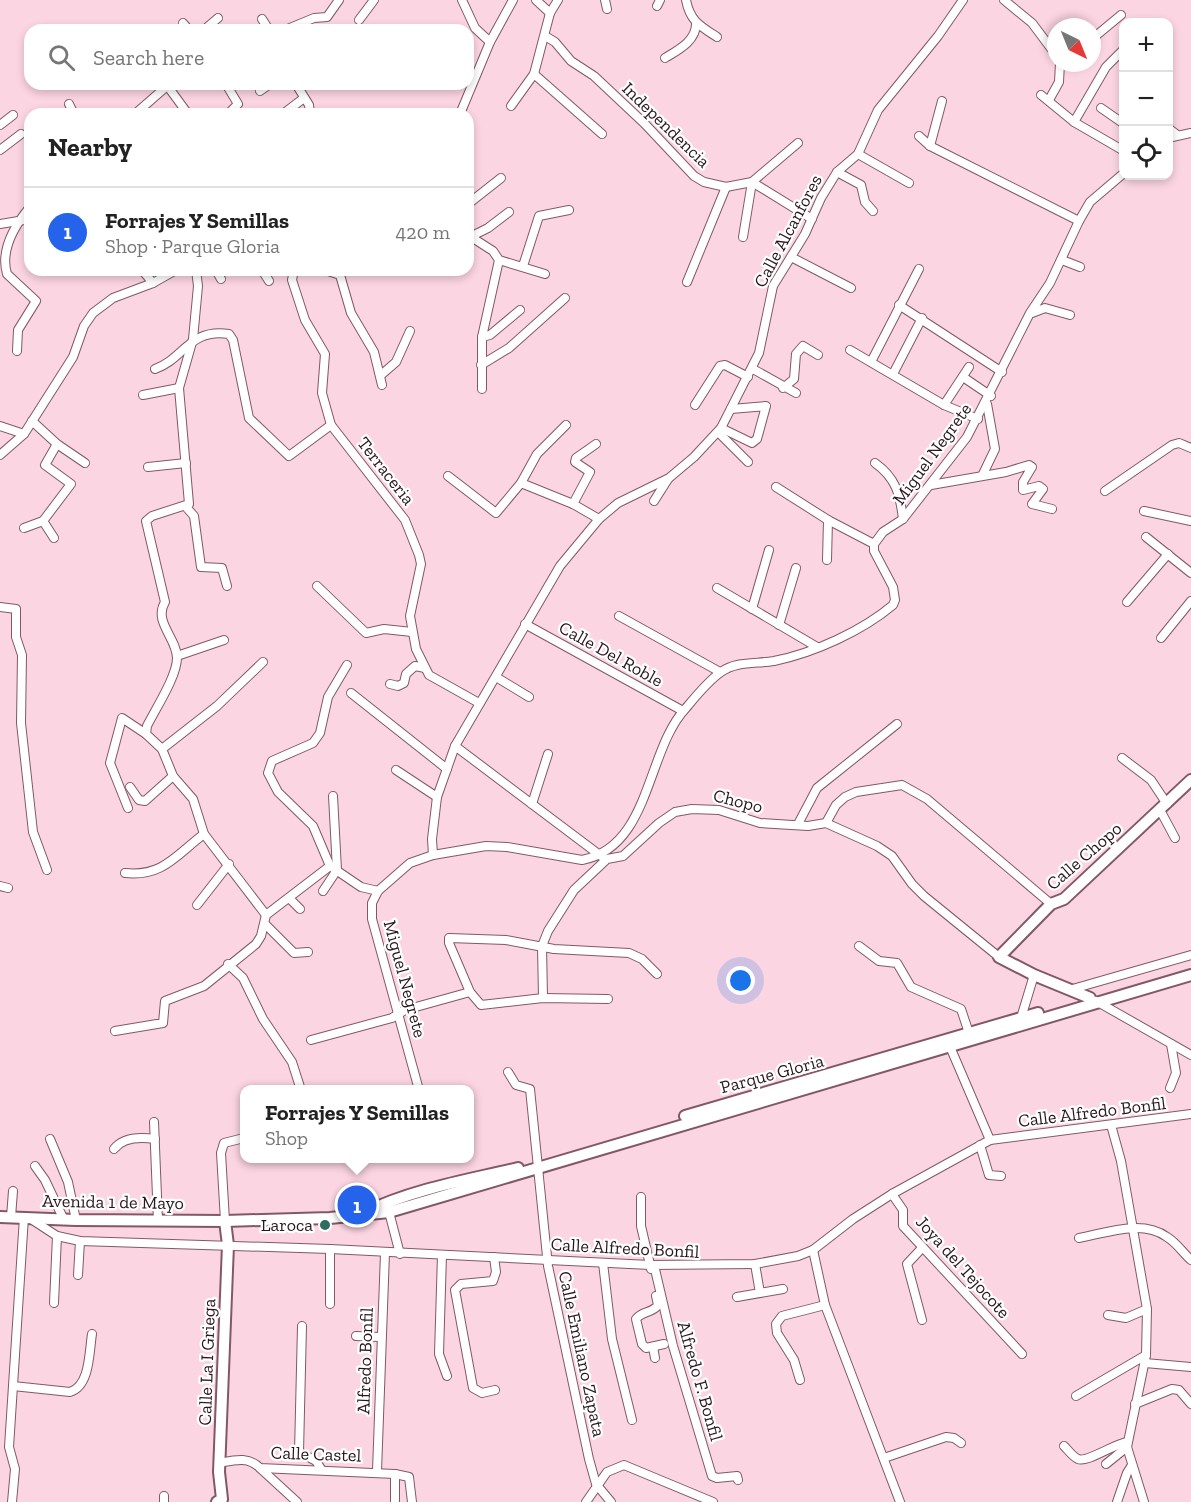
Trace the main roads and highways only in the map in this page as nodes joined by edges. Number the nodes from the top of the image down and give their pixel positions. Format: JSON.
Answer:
{"nodes":[{"id":1,"x":1191,"y":780,"type":"edge"},
{"id":2,"x":1191,"y":968,"type":"edge"},
{"id":3,"x":1191,"y":975,"type":"edge"},
{"id":4,"x":1094,"y":1000,"type":"junction"},
{"id":5,"x":949,"y":1043,"type":"junction"},
{"id":6,"x":453,"y":1189,"type":"junction"},
{"id":7,"x":363,"y":1214,"type":"junction"},
{"id":8,"x":6,"y":1216,"type":"edge"},
{"id":9,"x":225,"y":1221,"type":"junction"},
{"id":10,"x":221,"y":1501,"type":"edge"}],
"edges":[{"from":1,"to":4,"type":"main road","name":"Calle Chopo"},
{"from":2,"to":4,"type":"main road","name":"Parque Gloria"},
{"from":3,"to":4,"type":"main road","name":"Parque Gloria"},
{"from":4,"to":5,"type":"main road","name":"Parque Gloria"},
{"from":4,"to":5,"type":"main road","name":"Parque Gloria"},
{"from":5,"to":6,"type":"main road","name":"Parque Gloria"},
{"from":6,"to":7,"type":"main road","name":"Parque Gloria"},
{"from":6,"to":7,"type":"main road","name":"Parque Gloria"},
{"from":7,"to":9,"type":"main road","name":"Parque Gloria"},
{"from":8,"to":9,"type":"main road","name":"Avenida 1 de Mayo"},
{"from":9,"to":10,"type":"main road","name":"Calle La I Griega"}]}
